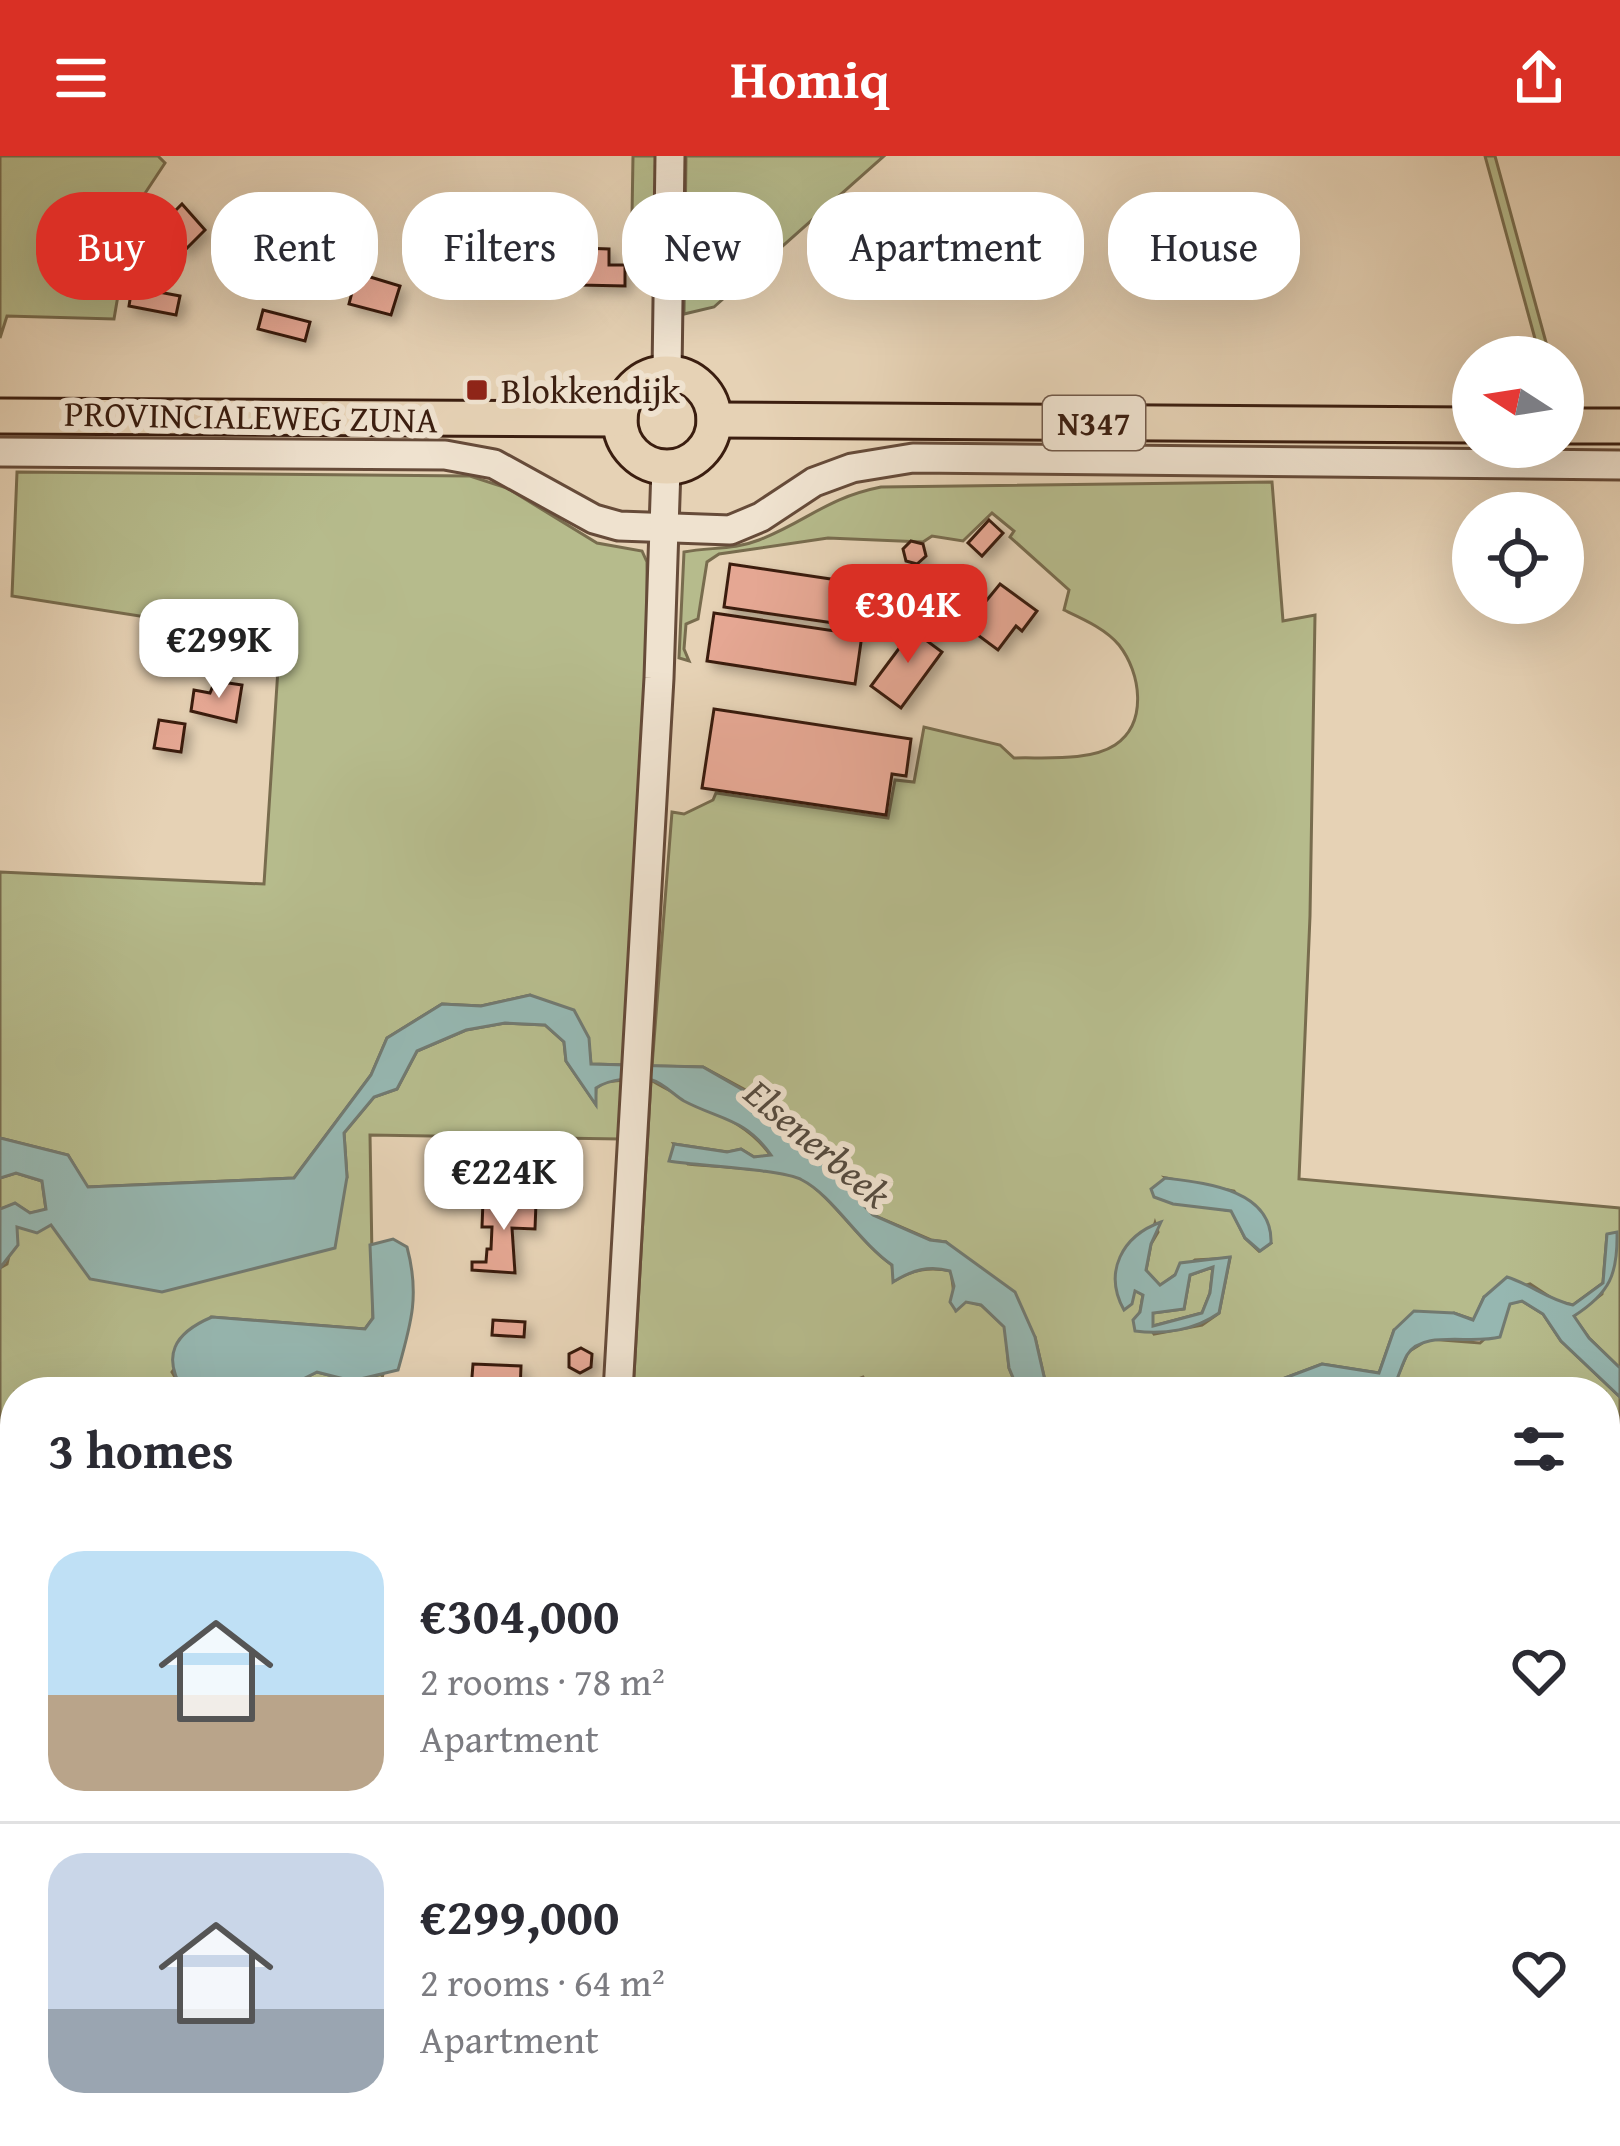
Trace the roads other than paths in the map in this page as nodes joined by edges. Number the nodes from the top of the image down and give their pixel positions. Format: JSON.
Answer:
{"nodes":[{"id":1,"x":670,"y":156,"type":"edge"},
{"id":2,"x":667,"y":373,"type":"junction"},
{"id":3,"x":0,"y":416,"type":"edge"},
{"id":4,"x":620,"y":418,"type":"junction"},
{"id":5,"x":714,"y":420,"type":"junction"},
{"id":6,"x":1452,"y":425,"type":"edge"},
{"id":7,"x":1584,"y":426,"type":"edge"},
{"id":8,"x":1620,"y":426,"type":"edge"},
{"id":9,"x":0,"y":452,"type":"edge"},
{"id":10,"x":1620,"y":465,"type":"edge"},
{"id":11,"x":666,"y":468,"type":"junction"},
{"id":12,"x":663,"y":530,"type":"junction"},
{"id":13,"x":619,"y":1377,"type":"edge"}],
"edges":[{"from":1,"to":2,"type":"street"},
{"from":2,"to":4,"type":"main road"},
{"from":2,"to":5,"type":"main road"},
{"from":3,"to":4,"type":"main road","name":"PROVINCIALEWEG ZUNA"},
{"from":4,"to":11,"type":"main road"},
{"from":5,"to":6,"type":"main road","number":"N347"},
{"from":5,"to":11,"type":"main road"},
{"from":7,"to":8,"type":"main road"},
{"from":9,"to":12,"type":"street","name":"PROVINCIALEWEG ZUNA"},
{"from":10,"to":12,"type":"street","name":"PROVINCIALEWEG ZUNA"},
{"from":11,"to":12,"type":"street"},
{"from":12,"to":13,"type":"street"}]}
